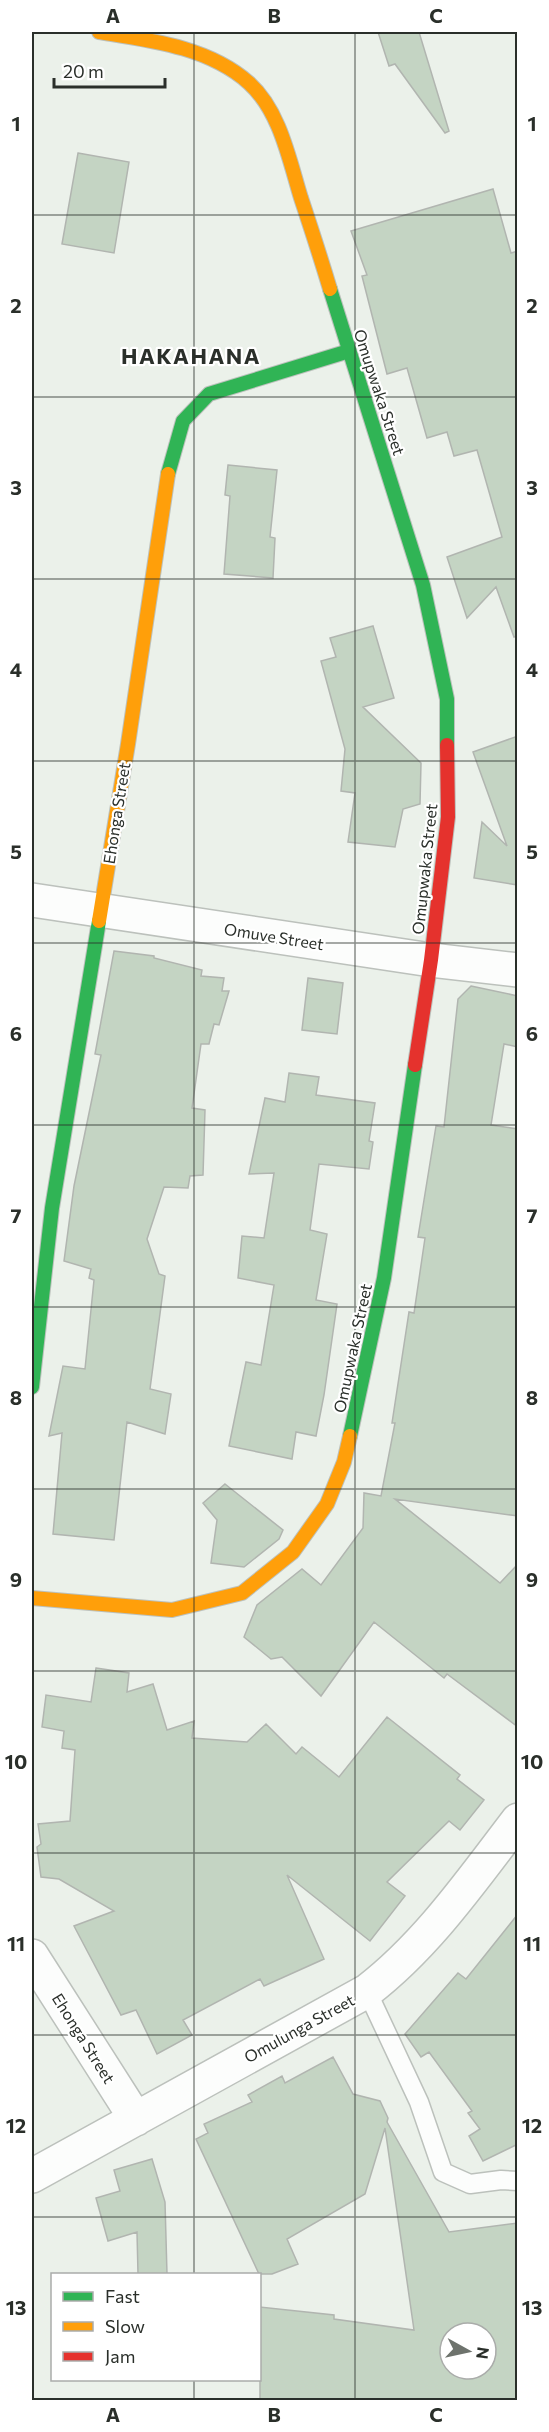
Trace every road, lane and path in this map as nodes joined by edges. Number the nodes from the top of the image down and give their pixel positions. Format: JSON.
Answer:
{"nodes":[{"id":1,"x":99,"y":32,"type":"edge"},
{"id":2,"x":143,"y":35,"type":"edge"},
{"id":3,"x":349,"y":351,"type":"junction"},
{"id":4,"x":32,"y":900,"type":"edge"},
{"id":5,"x":102,"y":909,"type":"junction"},
{"id":6,"x":431,"y":960,"type":"junction"},
{"id":7,"x":518,"y":970,"type":"edge"},
{"id":8,"x":35,"y":1296,"type":"edge"},
{"id":9,"x":32,"y":1387,"type":"edge"},
{"id":10,"x":32,"y":1598,"type":"edge"},
{"id":11,"x":518,"y":1820,"type":"edge"},
{"id":12,"x":32,"y":1956,"type":"edge"},
{"id":13,"x":367,"y":1991,"type":"junction"},
{"id":14,"x":135,"y":2120,"type":"junction"},
{"id":15,"x":32,"y":2176,"type":"edge"},
{"id":16,"x":518,"y":2181,"type":"edge"}],
"edges":[{"from":1,"to":2,"type":"street","name":"Omupwaka Street"},
{"from":2,"to":3,"type":"street","name":"Omupwaka Street"},
{"from":3,"to":5,"type":"street","name":"Ehonga Street"},
{"from":3,"to":6,"type":"street","name":"Omupwaka Street"},
{"from":4,"to":5,"type":"street","name":"Omuve Street"},
{"from":5,"to":6,"type":"street","name":"Omuve Street"},
{"from":5,"to":8,"type":"street","name":"Ehonga Street"},
{"from":6,"to":7,"type":"street","name":"Omuve Street"},
{"from":6,"to":10,"type":"street","name":"Omupwaka Street"},
{"from":8,"to":9,"type":"street","name":"Ehonga Street"},
{"from":11,"to":13,"type":"street","name":"Omulunga Street"},
{"from":12,"to":14,"type":"street","name":"Ehonga Street"},
{"from":13,"to":14,"type":"street","name":"Omulunga Street"},
{"from":13,"to":16,"type":"lane"},
{"from":14,"to":15,"type":"street","name":"Omulunga Street"}]}
